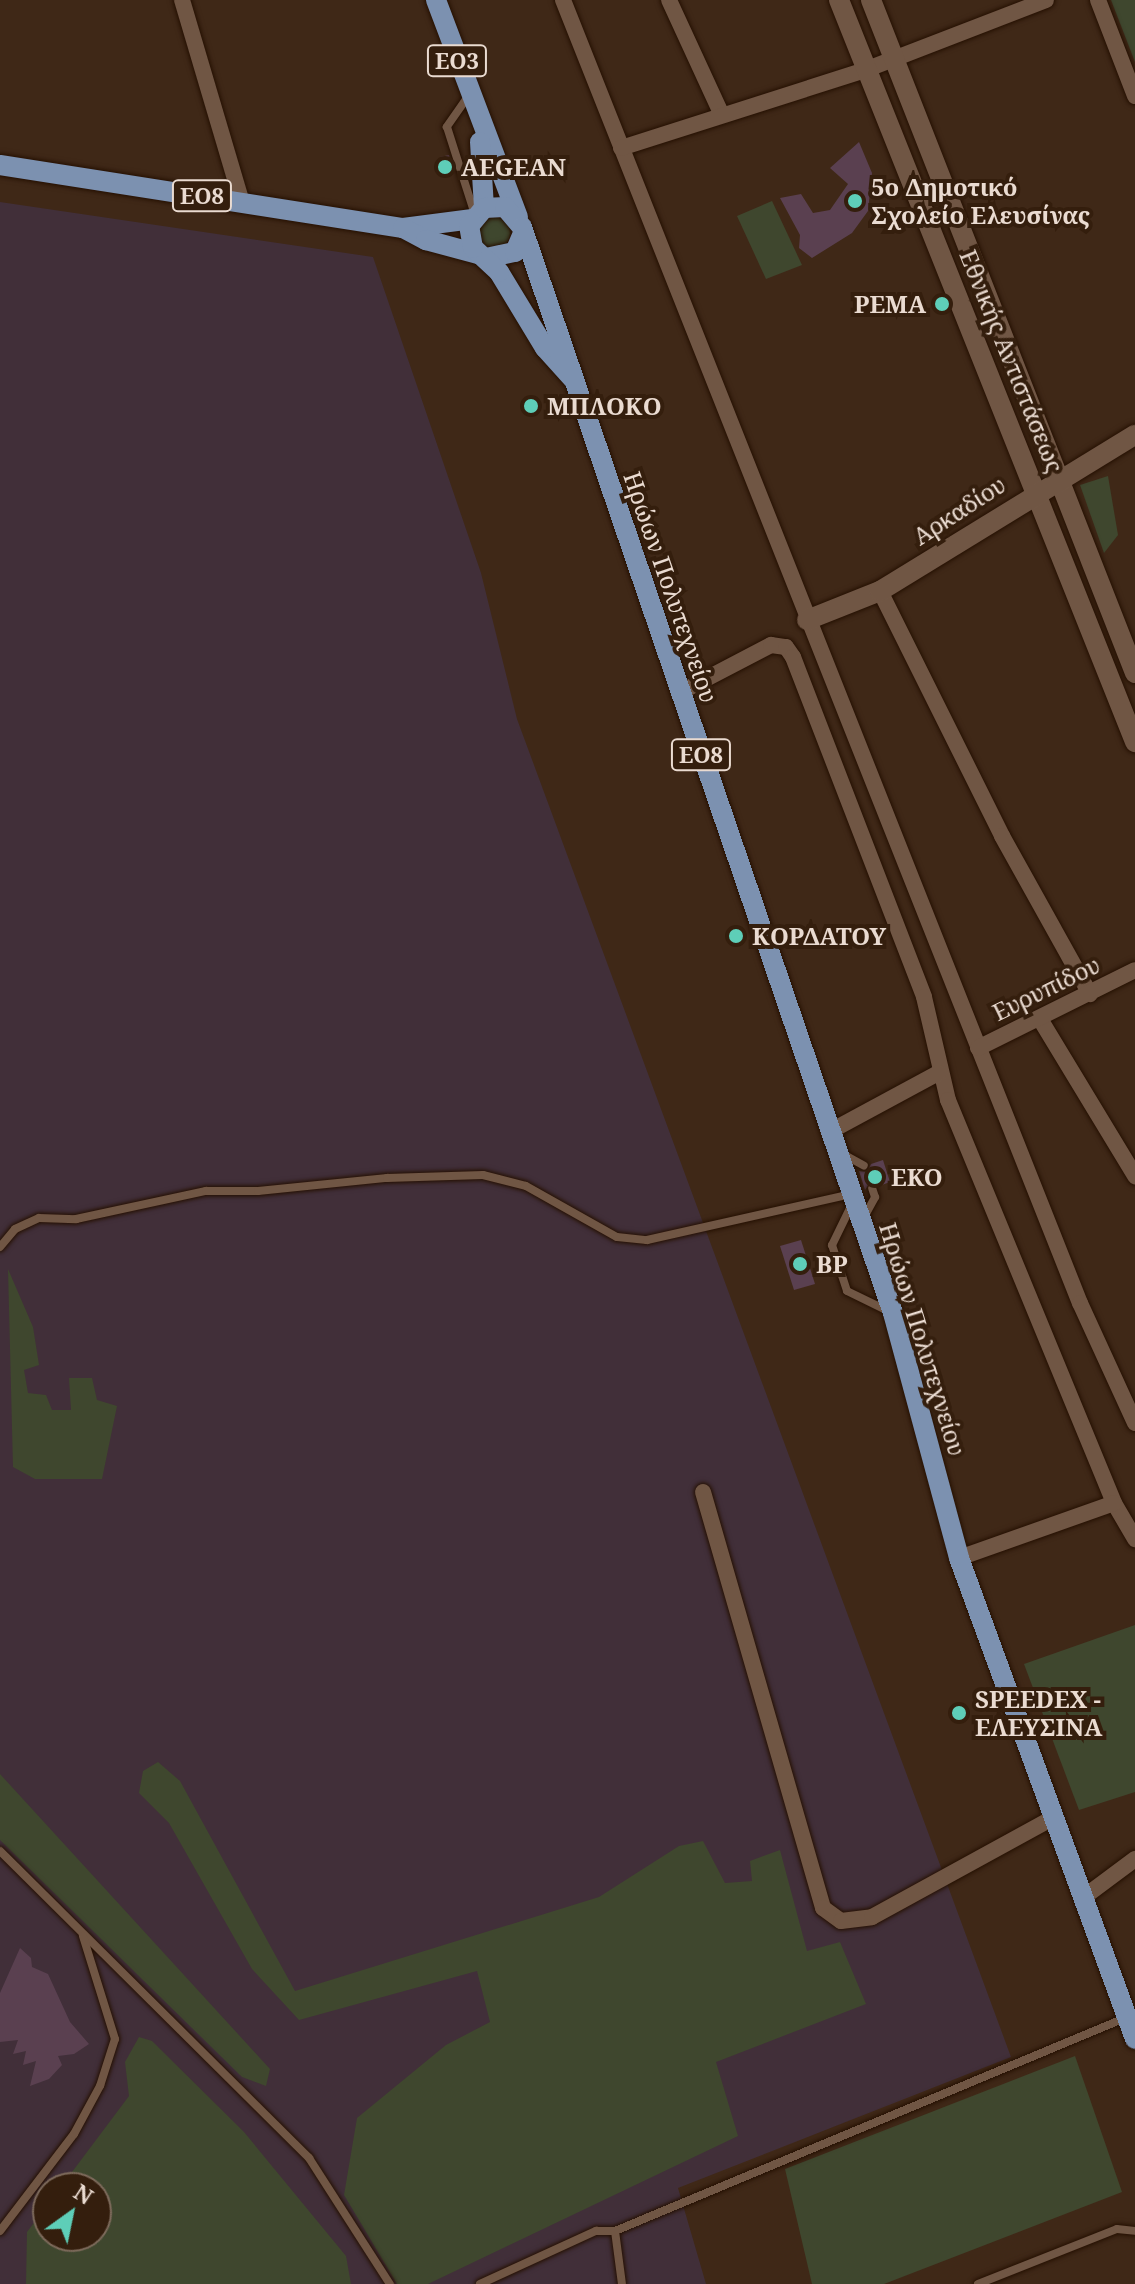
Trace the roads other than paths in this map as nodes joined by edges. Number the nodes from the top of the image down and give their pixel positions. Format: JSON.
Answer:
{"nodes":[{"id":1,"x":182,"y":0,"type":"edge"},
{"id":2,"x":436,"y":0,"type":"edge"},
{"id":3,"x":563,"y":0,"type":"edge"},
{"id":4,"x":669,"y":0,"type":"edge"},
{"id":5,"x":839,"y":0,"type":"edge"},
{"id":6,"x":871,"y":0,"type":"edge"},
{"id":7,"x":1046,"y":0,"type":"edge"},
{"id":8,"x":1098,"y":0,"type":"edge"},
{"id":9,"x":891,"y":58,"type":"junction"},
{"id":10,"x":865,"y":70,"type":"junction"},
{"id":11,"x":469,"y":95,"type":"junction"},
{"id":12,"x":1135,"y":96,"type":"edge"},
{"id":13,"x":721,"y":113,"type":"junction"},
{"id":14,"x":479,"y":122,"type":"junction"},
{"id":15,"x":621,"y":148,"type":"junction"},
{"id":16,"x":0,"y":165,"type":"edge"},
{"id":17,"x":242,"y":203,"type":"junction"},
{"id":18,"x":477,"y":214,"type":"junction"},
{"id":19,"x":521,"y":227,"type":"junction"},
{"id":20,"x":403,"y":228,"type":"junction"},
{"id":21,"x":482,"y":256,"type":"junction"},
{"id":22,"x":573,"y":379,"type":"junction"},
{"id":23,"x":1135,"y":435,"type":"edge"},
{"id":24,"x":1060,"y":478,"type":"junction"},
{"id":25,"x":1036,"y":492,"type":"junction"},
{"id":26,"x":880,"y":591,"type":"junction"},
{"id":27,"x":807,"y":620,"type":"junction"},
{"id":28,"x":1135,"y":673,"type":"edge"},
{"id":29,"x":679,"y":693,"type":"junction"},
{"id":30,"x":1135,"y":742,"type":"edge"},
{"id":31,"x":1135,"y":970,"type":"edge"},
{"id":32,"x":1090,"y":994,"type":"junction"},
{"id":33,"x":1040,"y":1019,"type":"junction"},
{"id":34,"x":978,"y":1048,"type":"junction"},
{"id":35,"x":938,"y":1073,"type":"junction"},
{"id":36,"x":829,"y":1132,"type":"junction"},
{"id":37,"x":836,"y":1153,"type":"junction"},
{"id":38,"x":864,"y":1166,"type":"dead end"},
{"id":39,"x":1135,"y":1176,"type":"edge"},
{"id":40,"x":872,"y":1188,"type":"dead end"},
{"id":41,"x":852,"y":1198,"type":"junction"},
{"id":42,"x":861,"y":1223,"type":"junction"},
{"id":43,"x":0,"y":1247,"type":"edge"},
{"id":44,"x":893,"y":1313,"type":"junction"},
{"id":45,"x":1135,"y":1423,"type":"edge"},
{"id":46,"x":703,"y":1492,"type":"dead end"},
{"id":47,"x":1114,"y":1503,"type":"junction"},
{"id":48,"x":1135,"y":1539,"type":"edge"},
{"id":49,"x":959,"y":1558,"type":"junction"},
{"id":50,"x":1053,"y":1818,"type":"junction"},
{"id":51,"x":0,"y":1851,"type":"edge"},
{"id":52,"x":1135,"y":1859,"type":"edge"},
{"id":53,"x":1084,"y":1897,"type":"junction"},
{"id":54,"x":82,"y":1931,"type":"junction"},
{"id":55,"x":1131,"y":2020,"type":"edge"},
{"id":56,"x":1135,"y":2039,"type":"edge"},
{"id":57,"x":0,"y":2231,"type":"edge"},
{"id":58,"x":615,"y":2231,"type":"junction"},
{"id":59,"x":1135,"y":2231,"type":"edge"},
{"id":60,"x":390,"y":2284,"type":"edge"},
{"id":61,"x":480,"y":2284,"type":"edge"},
{"id":62,"x":622,"y":2284,"type":"edge"},
{"id":63,"x":978,"y":2284,"type":"edge"}],
"edges":[{"from":1,"to":17,"type":"street"},
{"from":2,"to":11,"type":"main road","name":"Ηρώων Πολυτεχνείου","number":"ΕΟ3"},
{"from":3,"to":15,"type":"street"},
{"from":4,"to":13,"type":"street"},
{"from":5,"to":10,"type":"street","name":"Εθνικής Αντιστάσεως"},
{"from":6,"to":9,"type":"street","name":"Εθνικής Αντιστάσεως"},
{"from":7,"to":9,"type":"street"},
{"from":8,"to":12,"type":"street"},
{"from":9,"to":10,"type":"street"},
{"from":9,"to":24,"type":"street","name":"Εθνικής Αντιστάσεως"},
{"from":10,"to":13,"type":"street"},
{"from":10,"to":25,"type":"street","name":"Εθνικής Αντιστάσεως"},
{"from":11,"to":14,"type":"main road","name":"Ηρώων Πολυτεχνείου","number":"ΕΟ3"},
{"from":11,"to":18,"type":"lane"},
{"from":13,"to":15,"type":"street"},
{"from":14,"to":18,"type":"main road","name":"Ηρώων Πολυτεχνείου","number":"ΕΟ3"},
{"from":14,"to":19,"type":"main road","name":"Ηρώων Πολυτεχνείου","number":"ΕΟ3"},
{"from":15,"to":27,"type":"street"},
{"from":16,"to":17,"type":"main road","number":"ΕΟ8"},
{"from":17,"to":20,"type":"main road","number":"ΕΟ8"},
{"from":18,"to":19,"type":"main road","number":"ΕΟ8"},
{"from":18,"to":20,"type":"main road","number":"ΕΟ8"},
{"from":18,"to":21,"type":"main road","name":"Ηρώων Πολυτεχνείου","number":"ΕΟ8"},
{"from":19,"to":21,"type":"main road"},
{"from":19,"to":22,"type":"main road","name":"Ηρώων Πολυτεχνείου","number":"ΕΟ8"},
{"from":20,"to":21,"type":"main road","number":"ΕΟ8"},
{"from":21,"to":22,"type":"main road","name":"Ηρώων Πολυτεχνείου","number":"ΕΟ8"},
{"from":22,"to":29,"type":"main road","name":"Ηρώων Πολυτεχνείου","number":"ΕΟ8"},
{"from":23,"to":24,"type":"street","name":"Αρκαδίου"},
{"from":24,"to":25,"type":"street","name":"Αρκαδίου"},
{"from":24,"to":28,"type":"street","name":"Εθνικής Αντιστάσεως"},
{"from":25,"to":26,"type":"street","name":"Αρκαδίου"},
{"from":25,"to":30,"type":"street","name":"Εθνικής Αντιστάσεως"},
{"from":26,"to":27,"type":"street","name":"Αρκαδίου"},
{"from":26,"to":32,"type":"street"},
{"from":27,"to":34,"type":"street"},
{"from":29,"to":35,"type":"street"},
{"from":29,"to":36,"type":"main road","name":"Ηρώων Πολυτεχνείου","number":"ΕΟ8"},
{"from":31,"to":32,"type":"street","name":"Ευρυπίδου"},
{"from":32,"to":33,"type":"street","name":"Ευρυπίδου"},
{"from":33,"to":34,"type":"street","name":"Ευρυπίδου"},
{"from":33,"to":39,"type":"street"},
{"from":34,"to":45,"type":"street"},
{"from":35,"to":36,"type":"street"},
{"from":35,"to":47,"type":"street"},
{"from":36,"to":37,"type":"main road","name":"Ηρώων Πολυτεχνείου","number":"ΕΟ8"},
{"from":37,"to":38,"type":"lane"},
{"from":37,"to":41,"type":"main road","name":"Ηρώων Πολυτεχνείου","number":"ΕΟ8"},
{"from":40,"to":42,"type":"lane"},
{"from":41,"to":42,"type":"main road","name":"Ηρώων Πολυτεχνείου","number":"ΕΟ8"},
{"from":41,"to":43,"type":"lane"},
{"from":41,"to":44,"type":"lane"},
{"from":42,"to":44,"type":"main road","name":"Ηρώων Πολυτεχνείου","number":"ΕΟ8"},
{"from":44,"to":49,"type":"main road","name":"Ηρώων Πολυτεχνείου","number":"ΕΟ8"},
{"from":46,"to":50,"type":"street"},
{"from":47,"to":48,"type":"street"},
{"from":47,"to":49,"type":"street"},
{"from":49,"to":50,"type":"main road","name":"Ηρώων Πολυτεχνείου","number":"ΕΟ8"},
{"from":50,"to":53,"type":"main road","name":"Ηρώων Πολυτεχνείου","number":"ΕΟ8"},
{"from":51,"to":54,"type":"lane"},
{"from":52,"to":53,"type":"street"},
{"from":53,"to":55,"type":"main road","name":"Ηρώων Πολυτεχνείου","number":"ΕΟ8"},
{"from":54,"to":57,"type":"lane"},
{"from":54,"to":60,"type":"lane"},
{"from":55,"to":56,"type":"main road","name":"Ηρώων Πολυτεχνείου","number":"ΕΟ8"},
{"from":55,"to":58,"type":"lane"},
{"from":58,"to":61,"type":"lane"},
{"from":58,"to":62,"type":"lane"},
{"from":59,"to":63,"type":"lane"}]}
